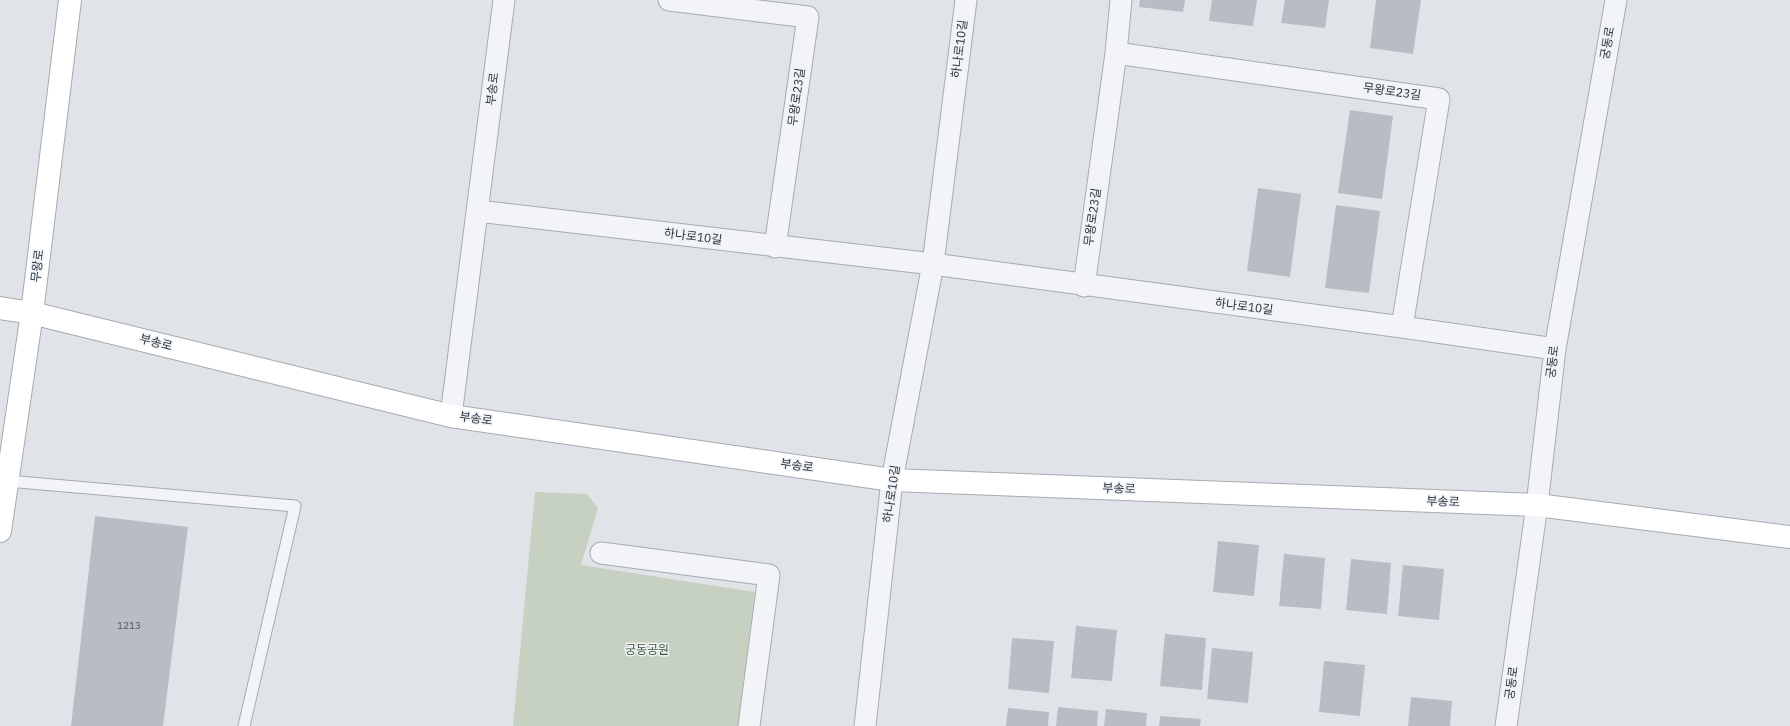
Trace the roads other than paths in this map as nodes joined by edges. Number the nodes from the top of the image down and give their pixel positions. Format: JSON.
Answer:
{"nodes":[{"id":1,"x":70,"y":0,"type":"edge"},
{"id":2,"x":504,"y":0,"type":"edge"},
{"id":3,"x":669,"y":0,"type":"edge"},
{"id":4,"x":966,"y":0,"type":"edge"},
{"id":5,"x":1121,"y":0,"type":"edge"},
{"id":6,"x":1616,"y":0,"type":"edge"},
{"id":7,"x":1116,"y":53,"type":"junction"},
{"id":8,"x":478,"y":211,"type":"junction"},
{"id":9,"x":775,"y":247,"type":"junction"},
{"id":10,"x":933,"y":264,"type":"junction"},
{"id":11,"x":1084,"y":286,"type":"junction"},
{"id":12,"x":0,"y":308,"type":"edge"},
{"id":13,"x":32,"y":313,"type":"junction"},
{"id":14,"x":1402,"y":327,"type":"junction"},
{"id":15,"x":1555,"y":349,"type":"junction"},
{"id":16,"x":451,"y":416,"type":"junction"},
{"id":17,"x":892,"y":480,"type":"junction"},
{"id":18,"x":8,"y":481,"type":"junction"},
{"id":19,"x":1537,"y":505,"type":"junction"},
{"id":20,"x":0,"y":532,"type":"edge"},
{"id":21,"x":1790,"y":537,"type":"edge"},
{"id":22,"x":601,"y":553,"type":"dead end"},
{"id":23,"x":244,"y":726,"type":"edge"},
{"id":24,"x":749,"y":726,"type":"edge"},
{"id":25,"x":865,"y":726,"type":"edge"},
{"id":26,"x":1506,"y":726,"type":"edge"}],
"edges":[{"from":1,"to":13,"type":"street","name":"무왕로"},
{"from":2,"to":8,"type":"street","name":"부송로"},
{"from":3,"to":9,"type":"street","name":"무왕로23길"},
{"from":4,"to":10,"type":"street","name":"하나로10길"},
{"from":5,"to":7,"type":"street","name":"무왕로23길"},
{"from":6,"to":15,"type":"street","name":"궁동로"},
{"from":7,"to":11,"type":"street","name":"무왕로23길"},
{"from":7,"to":14,"type":"street","name":"무왕로23길"},
{"from":8,"to":9,"type":"street","name":"하나로10길"},
{"from":8,"to":16,"type":"street","name":"부송로"},
{"from":9,"to":10,"type":"street","name":"하나로10길"},
{"from":10,"to":11,"type":"street","name":"하나로10길"},
{"from":10,"to":17,"type":"street","name":"하나로10길"},
{"from":11,"to":14,"type":"street","name":"하나로10길"},
{"from":12,"to":13,"type":"street","name":"부송로"},
{"from":13,"to":16,"type":"street","name":"부송로"},
{"from":13,"to":18,"type":"street","name":"무왕로"},
{"from":14,"to":15,"type":"street","name":"하나로10길"},
{"from":15,"to":19,"type":"street","name":"궁동로"},
{"from":16,"to":17,"type":"street","name":"부송로"},
{"from":17,"to":19,"type":"street","name":"부송로"},
{"from":17,"to":25,"type":"street","name":"하나로10길"},
{"from":18,"to":20,"type":"street","name":"무왕로"},
{"from":18,"to":23,"type":"lane"},
{"from":19,"to":21,"type":"street","name":"부송로"},
{"from":19,"to":26,"type":"street","name":"궁동로"},
{"from":22,"to":24,"type":"street"}]}
